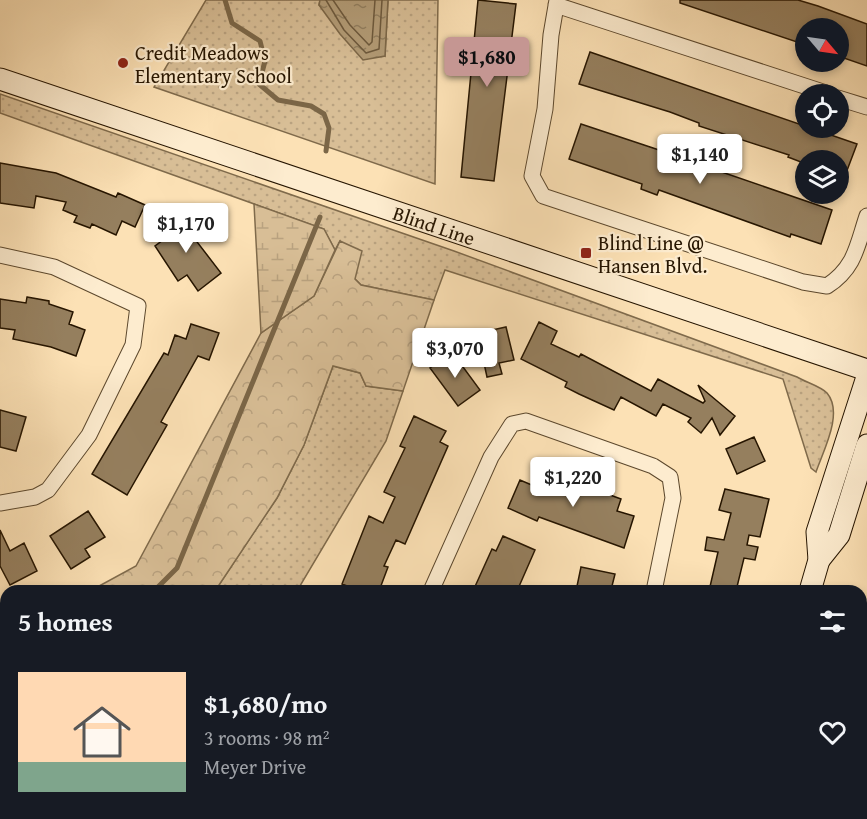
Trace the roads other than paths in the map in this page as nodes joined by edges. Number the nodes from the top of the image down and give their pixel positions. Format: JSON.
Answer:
{"nodes":[{"id":1,"x":557,"y":3,"type":"edge"},
{"id":2,"x":0,"y":78,"type":"edge"},
{"id":3,"x":799,"y":84,"type":"edge"},
{"id":4,"x":849,"y":101,"type":"edge"},
{"id":5,"x":867,"y":107,"type":"edge"},
{"id":6,"x":867,"y":216,"type":"edge"},
{"id":7,"x":0,"y":255,"type":"edge"},
{"id":8,"x":867,"y":370,"type":"edge"},
{"id":9,"x":867,"y":377,"type":"edge"},
{"id":10,"x":867,"y":445,"type":"edge"},
{"id":11,"x":0,"y":503,"type":"edge"},
{"id":12,"x":819,"y":560,"type":"junction"},
{"id":13,"x":434,"y":585,"type":"edge"},
{"id":14,"x":655,"y":585,"type":"edge"},
{"id":15,"x":812,"y":585,"type":"edge"}],
"edges":[{"from":1,"to":3,"type":"street"},
{"from":1,"to":6,"type":"street"},
{"from":2,"to":8,"type":"street","name":"Blind Line"},
{"from":4,"to":5,"type":"street"},
{"from":7,"to":11,"type":"street"},
{"from":9,"to":12,"type":"street"},
{"from":10,"to":12,"type":"street"},
{"from":12,"to":15,"type":"street"},
{"from":13,"to":14,"type":"street"}]}
